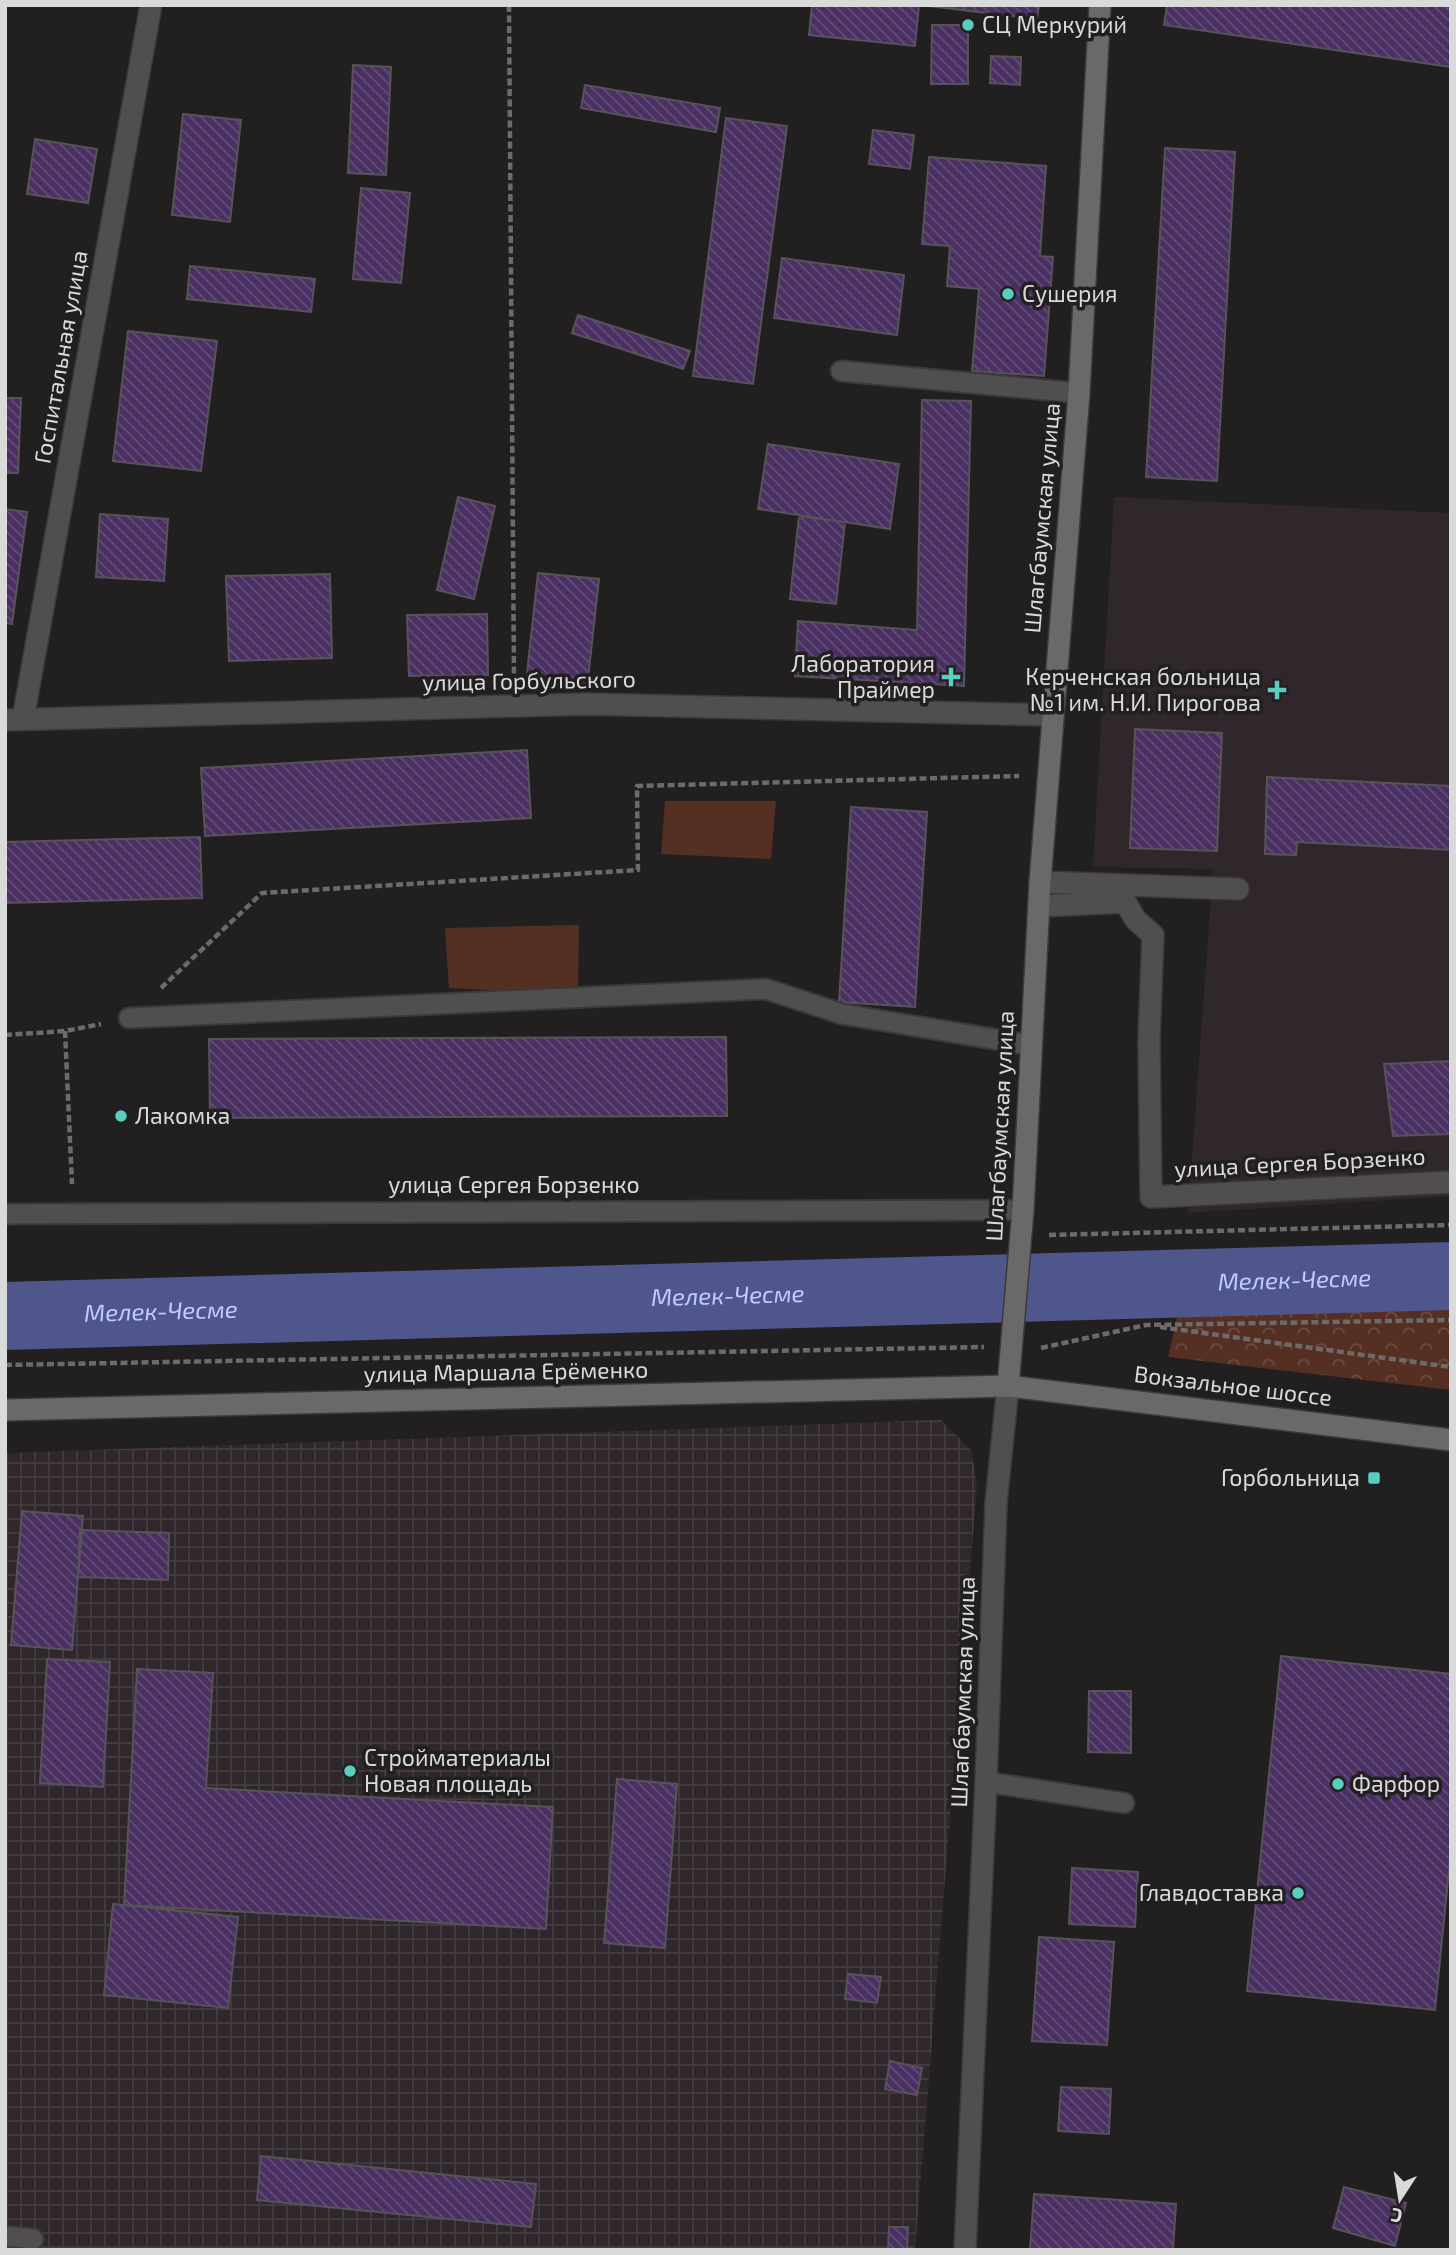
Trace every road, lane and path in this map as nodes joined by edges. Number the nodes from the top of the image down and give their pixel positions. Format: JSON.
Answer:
{"nodes":[{"id":1,"x":151,"y":5,"type":"edge"},
{"id":2,"x":509,"y":5,"type":"edge"},
{"id":3,"x":1100,"y":5,"type":"edge"},
{"id":4,"x":841,"y":371,"type":"dead end"},
{"id":5,"x":1079,"y":393,"type":"junction"},
{"id":6,"x":515,"y":706,"type":"junction"},
{"id":7,"x":1053,"y":715,"type":"junction"},
{"id":8,"x":14,"y":720,"type":"edge"},
{"id":9,"x":1048,"y":775,"type":"junction"},
{"id":10,"x":1040,"y":882,"type":"junction"},
{"id":11,"x":1238,"y":888,"type":"dead end"},
{"id":12,"x":1125,"y":893,"type":"junction"},
{"id":13,"x":1039,"y":906,"type":"junction"},
{"id":14,"x":129,"y":1018,"type":"junction"},
{"id":15,"x":65,"y":1031,"type":"junction"},
{"id":16,"x":5,"y":1035,"type":"edge"},
{"id":17,"x":1030,"y":1045,"type":"junction"},
{"id":18,"x":1451,"y":1182,"type":"edge"},
{"id":19,"x":1023,"y":1210,"type":"junction"},
{"id":20,"x":73,"y":1213,"type":"junction"},
{"id":21,"x":5,"y":1214,"type":"edge"},
{"id":22,"x":1451,"y":1226,"type":"edge"},
{"id":23,"x":1021,"y":1236,"type":"junction"},
{"id":24,"x":1451,"y":1320,"type":"edge"},
{"id":25,"x":1146,"y":1325,"type":"junction"},
{"id":26,"x":1013,"y":1345,"type":"junction"},
{"id":27,"x":5,"y":1365,"type":"edge"},
{"id":28,"x":1451,"y":1367,"type":"edge"},
{"id":29,"x":1008,"y":1386,"type":"junction"},
{"id":30,"x":5,"y":1410,"type":"edge"},
{"id":31,"x":1451,"y":1440,"type":"edge"},
{"id":32,"x":986,"y":1782,"type":"junction"},
{"id":33,"x":1124,"y":1803,"type":"dead end"},
{"id":34,"x":5,"y":2236,"type":"edge"},
{"id":35,"x":33,"y":2239,"type":"dead end"},
{"id":36,"x":965,"y":2250,"type":"edge"}],
"edges":[{"from":1,"to":8,"type":"street","name":"Госпитальная улица"},
{"from":2,"to":6,"type":"path"},
{"from":3,"to":5,"type":"main road","name":"Шлагбаумская улица"},
{"from":4,"to":5,"type":"lane"},
{"from":5,"to":7,"type":"main road","name":"Шлагбаумская улица"},
{"from":6,"to":7,"type":"street","name":"улица Горбульского"},
{"from":6,"to":8,"type":"street","name":"улица Горбульского"},
{"from":7,"to":9,"type":"main road","name":"Шлагбаумская улица"},
{"from":9,"to":10,"type":"main road","name":"Шлагбаумская улица"},
{"from":9,"to":14,"type":"path"},
{"from":10,"to":12,"type":"street"},
{"from":10,"to":13,"type":"main road","name":"Шлагбаумская улица"},
{"from":11,"to":12,"type":"street"},
{"from":12,"to":13,"type":"street"},
{"from":12,"to":18,"type":"street","name":"улица Сергея Борзенко"},
{"from":13,"to":17,"type":"main road","name":"Шлагбаумская улица"},
{"from":14,"to":15,"type":"path"},
{"from":14,"to":17,"type":"lane"},
{"from":15,"to":16,"type":"path"},
{"from":15,"to":20,"type":"path"},
{"from":17,"to":19,"type":"main road","name":"Шлагбаумская улица"},
{"from":19,"to":20,"type":"lane","name":"улица Сергея Борзенко"},
{"from":19,"to":23,"type":"main road","name":"Шлагбаумская улица"},
{"from":20,"to":21,"type":"lane","name":"улица Сергея Борзенко"},
{"from":22,"to":23,"type":"path"},
{"from":23,"to":26,"type":"main road","name":"Шлагбаумская улица"},
{"from":24,"to":25,"type":"path"},
{"from":25,"to":26,"type":"path"},
{"from":25,"to":28,"type":"path"},
{"from":26,"to":27,"type":"path"},
{"from":26,"to":29,"type":"main road","name":"Шлагбаумская улица"},
{"from":29,"to":30,"type":"main road","name":"улица Маршала Ерёменко"},
{"from":29,"to":31,"type":"main road","name":"Вокзальное шоссе"},
{"from":29,"to":32,"type":"street","name":"Шлагбаумская улица"},
{"from":32,"to":33,"type":"lane"},
{"from":32,"to":36,"type":"street","name":"Шлагбаумская улица"},
{"from":34,"to":35,"type":"lane"}]}
